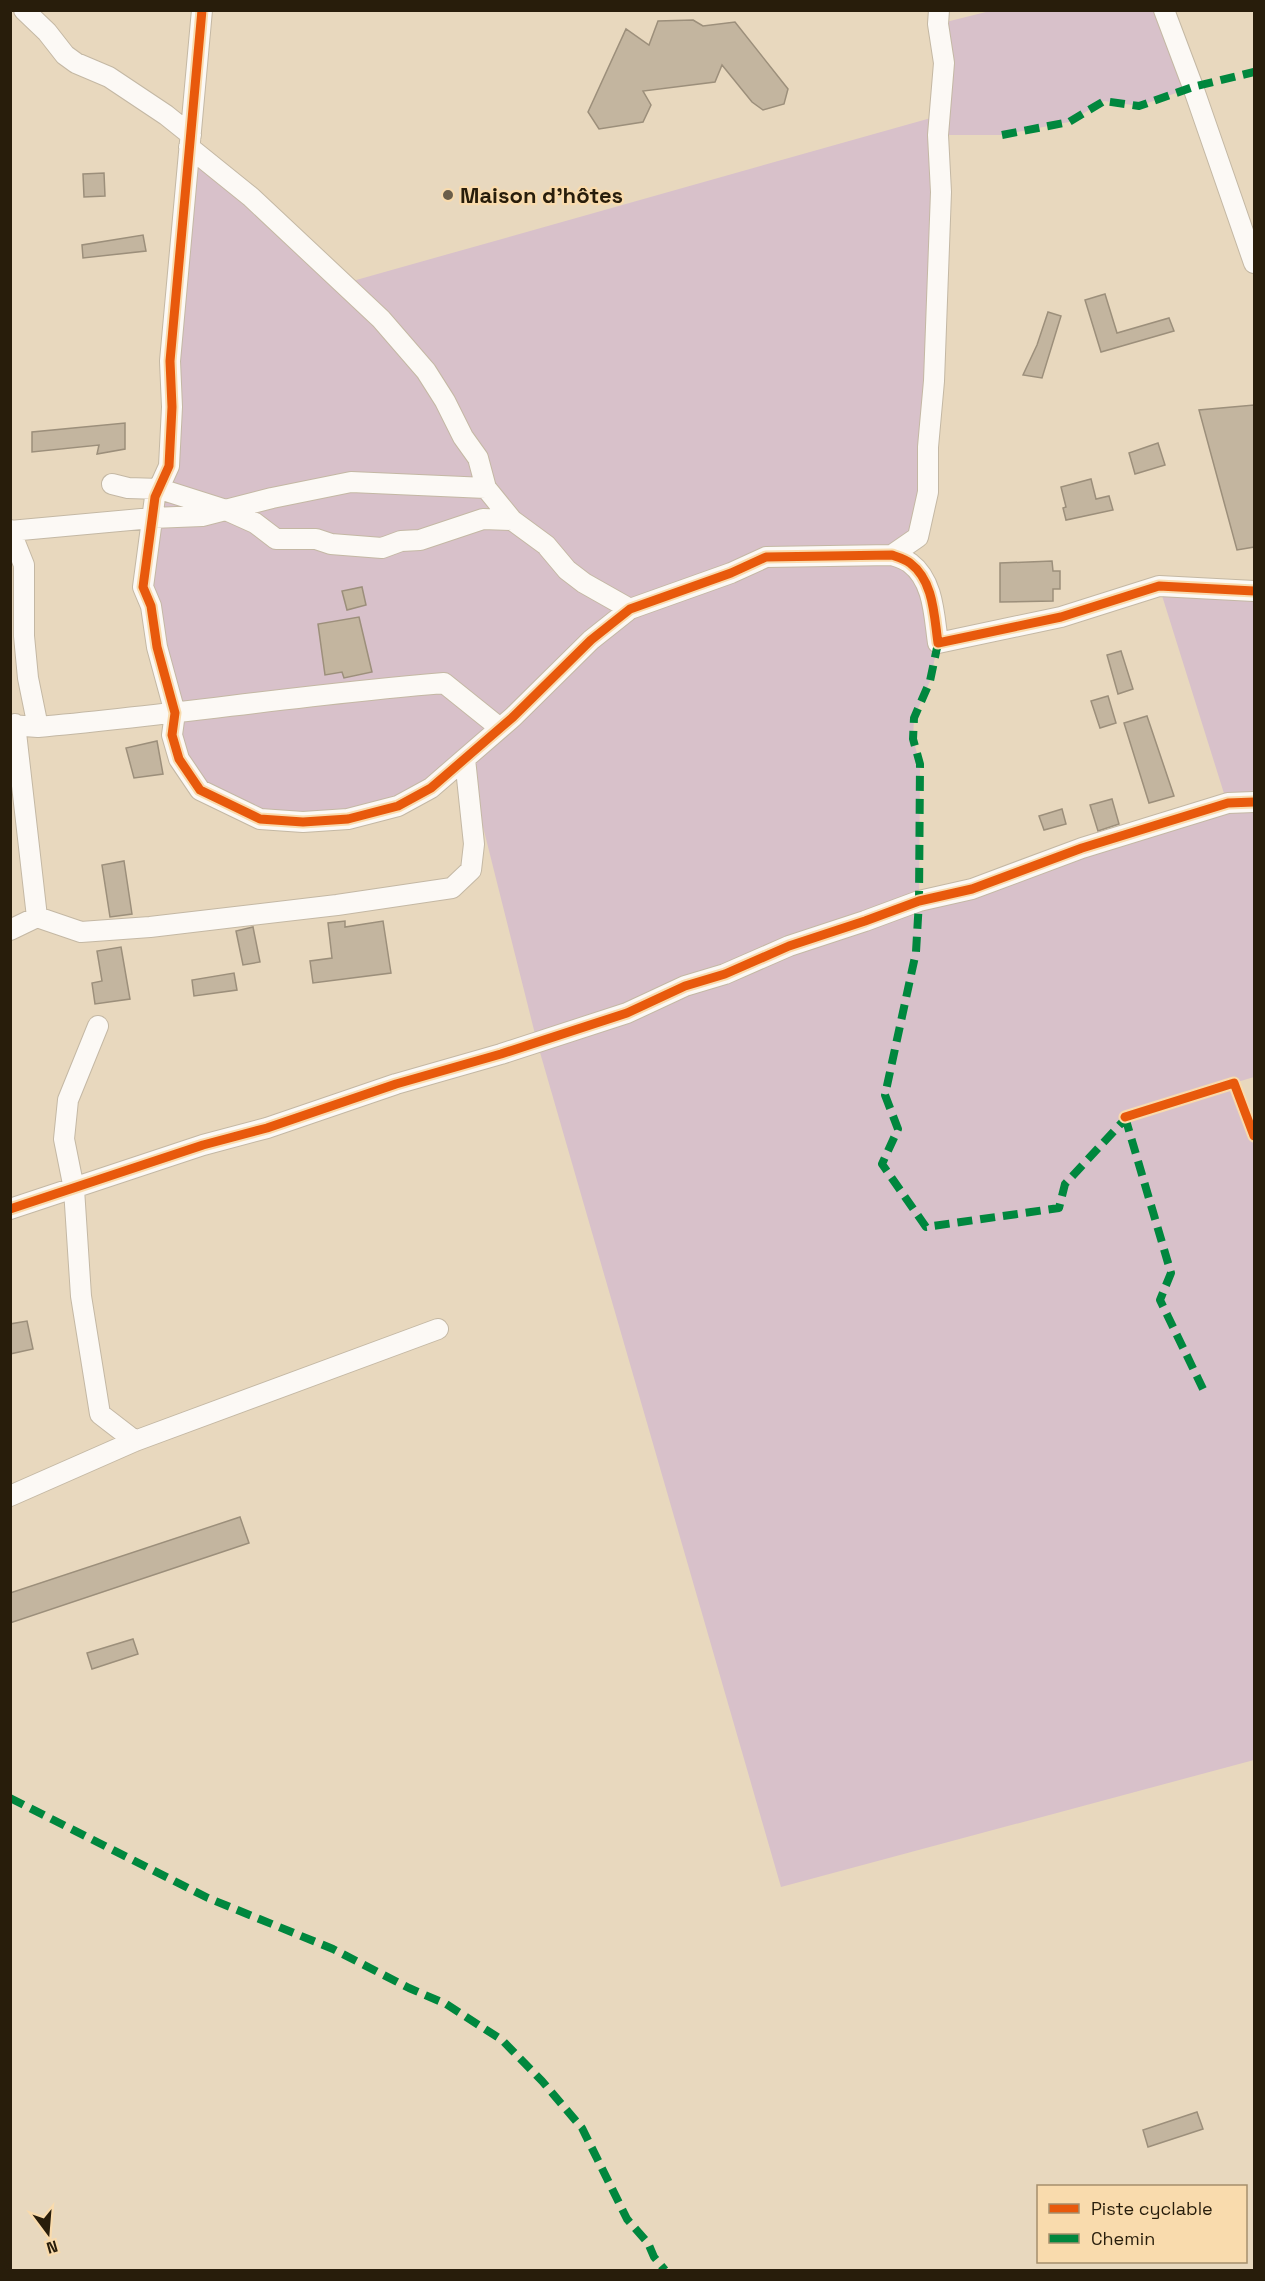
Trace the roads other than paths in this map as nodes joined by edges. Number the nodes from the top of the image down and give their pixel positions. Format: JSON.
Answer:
{"nodes":[{"id":1,"x":24,"y":10,"type":"edge"},
{"id":2,"x":202,"y":10,"type":"edge"},
{"id":3,"x":939,"y":10,"type":"edge"},
{"id":4,"x":1164,"y":10,"type":"edge"},
{"id":5,"x":190,"y":141,"type":"junction"},
{"id":6,"x":1254,"y":263,"type":"edge"},
{"id":7,"x":112,"y":484,"type":"dead end"},
{"id":8,"x":486,"y":488,"type":"junction"},
{"id":9,"x":160,"y":489,"type":"junction"},
{"id":10,"x":226,"y":510,"type":"junction"},
{"id":11,"x":153,"y":518,"type":"junction"},
{"id":12,"x":512,"y":520,"type":"junction"},
{"id":13,"x":11,"y":530,"type":"edge"},
{"id":14,"x":892,"y":555,"type":"junction"},
{"id":15,"x":1254,"y":591,"type":"edge"},
{"id":16,"x":630,"y":609,"type":"junction"},
{"id":17,"x":175,"y":714,"type":"junction"},
{"id":18,"x":13,"y":724,"type":"edge"},
{"id":19,"x":38,"y":728,"type":"junction"},
{"id":20,"x":500,"y":728,"type":"junction"},
{"id":21,"x":465,"y":759,"type":"junction"},
{"id":22,"x":1254,"y":802,"type":"edge"},
{"id":23,"x":36,"y":917,"type":"junction"},
{"id":24,"x":10,"y":930,"type":"edge"},
{"id":25,"x":98,"y":1026,"type":"dead end"},
{"id":26,"x":74,"y":1190,"type":"junction"},
{"id":27,"x":10,"y":1209,"type":"edge"},
{"id":28,"x":438,"y":1329,"type":"dead end"},
{"id":29,"x":135,"y":1441,"type":"junction"},
{"id":30,"x":10,"y":1497,"type":"edge"}],
"edges":[{"from":1,"to":5,"type":"street"},
{"from":2,"to":5,"type":"street"},
{"from":3,"to":14,"type":"street"},
{"from":4,"to":6,"type":"street"},
{"from":5,"to":8,"type":"street"},
{"from":5,"to":9,"type":"street"},
{"from":7,"to":9,"type":"street"},
{"from":8,"to":10,"type":"street"},
{"from":8,"to":12,"type":"street"},
{"from":9,"to":10,"type":"street"},
{"from":9,"to":11,"type":"street"},
{"from":10,"to":11,"type":"street"},
{"from":10,"to":12,"type":"street"},
{"from":11,"to":13,"type":"street"},
{"from":11,"to":17,"type":"street"},
{"from":12,"to":16,"type":"street"},
{"from":13,"to":19,"type":"street"},
{"from":14,"to":15,"type":"street"},
{"from":14,"to":16,"type":"street"},
{"from":16,"to":20,"type":"street"},
{"from":17,"to":19,"type":"street"},
{"from":17,"to":20,"type":"street"},
{"from":17,"to":21,"type":"street"},
{"from":18,"to":19,"type":"street"},
{"from":18,"to":23,"type":"street"},
{"from":20,"to":21,"type":"street"},
{"from":21,"to":23,"type":"street"},
{"from":22,"to":26,"type":"street"},
{"from":23,"to":24,"type":"street"},
{"from":25,"to":26,"type":"street"},
{"from":26,"to":27,"type":"street"},
{"from":26,"to":29,"type":"street"},
{"from":28,"to":29,"type":"street"},
{"from":29,"to":30,"type":"street"}]}
